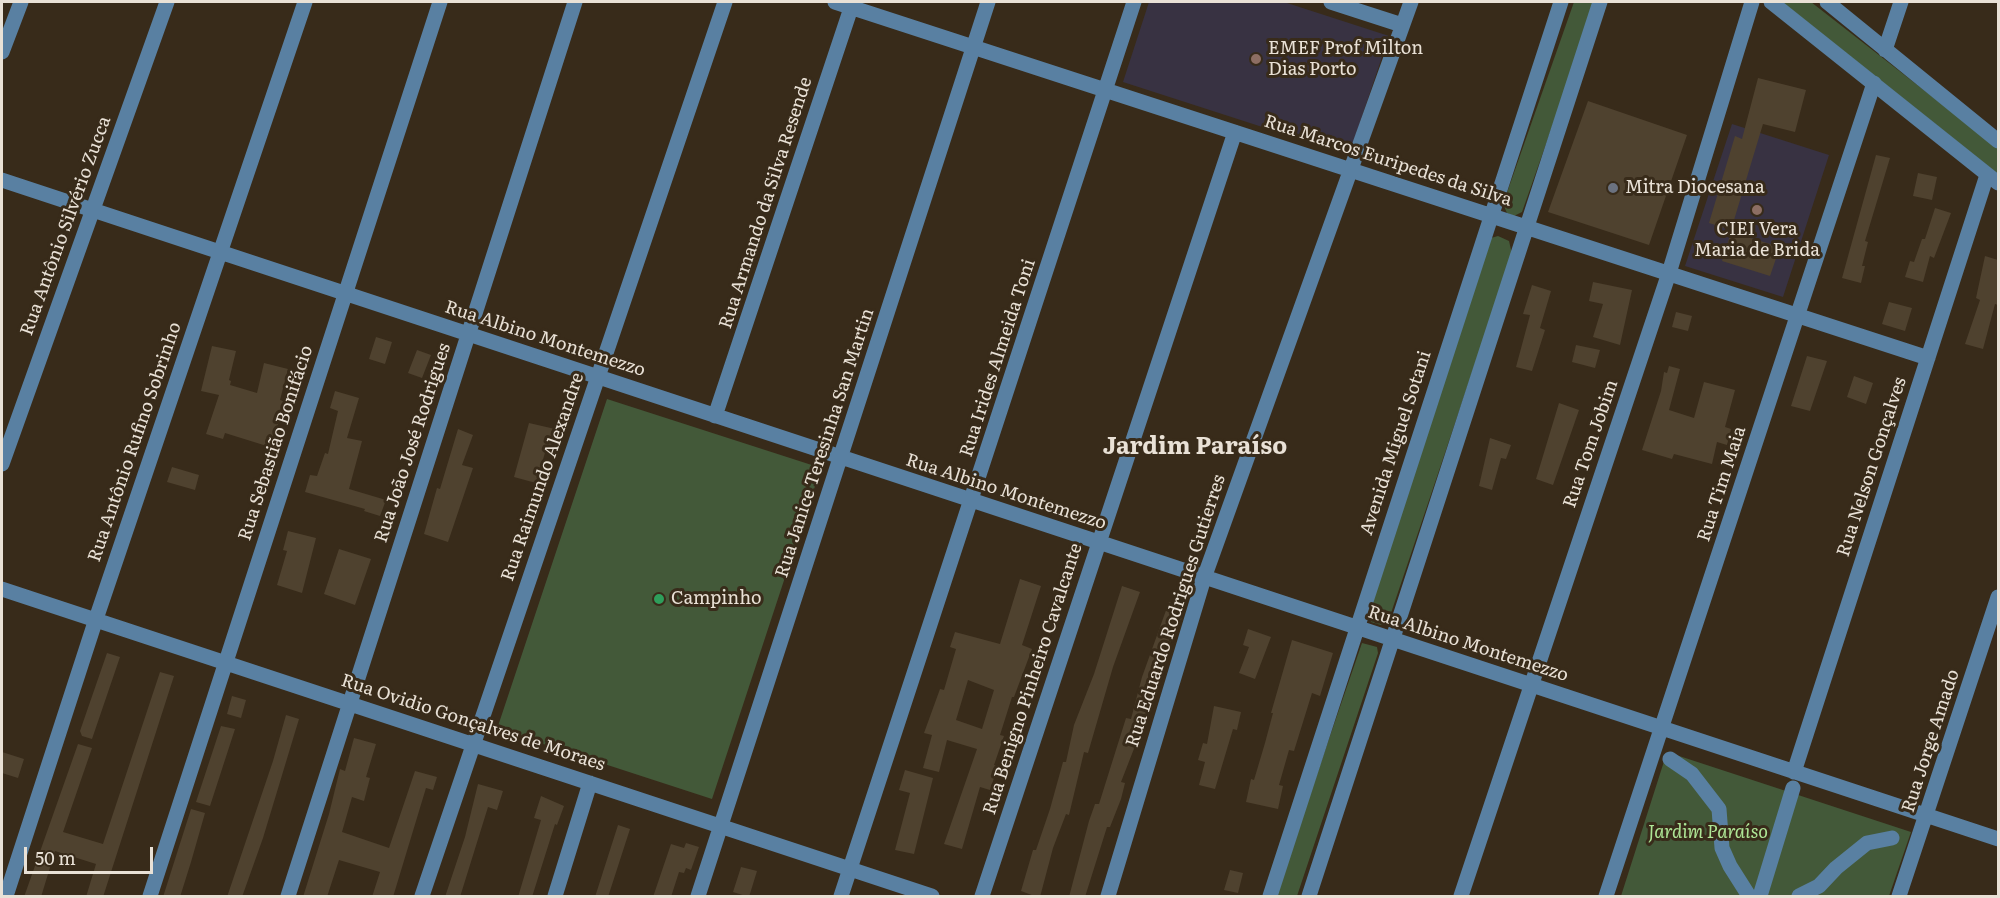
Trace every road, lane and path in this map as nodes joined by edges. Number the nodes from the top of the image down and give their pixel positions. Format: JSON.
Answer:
{"nodes":[{"id":1,"x":21,"y":2,"type":"edge"},
{"id":2,"x":167,"y":2,"type":"edge"},
{"id":3,"x":305,"y":2,"type":"edge"},
{"id":4,"x":440,"y":2,"type":"edge"},
{"id":5,"x":575,"y":2,"type":"edge"},
{"id":6,"x":725,"y":2,"type":"edge"},
{"id":7,"x":835,"y":2,"type":"edge"},
{"id":8,"x":988,"y":2,"type":"edge"},
{"id":9,"x":1134,"y":2,"type":"edge"},
{"id":10,"x":1331,"y":2,"type":"edge"},
{"id":11,"x":1411,"y":2,"type":"edge"},
{"id":12,"x":1561,"y":2,"type":"edge"},
{"id":13,"x":1600,"y":2,"type":"edge"},
{"id":14,"x":1752,"y":2,"type":"edge"},
{"id":15,"x":1771,"y":2,"type":"edge"},
{"id":16,"x":1827,"y":2,"type":"edge"},
{"id":17,"x":1901,"y":2,"type":"edge"},
{"id":18,"x":852,"y":4,"type":"edge"},
{"id":19,"x":1402,"y":25,"type":"junction"},
{"id":20,"x":973,"y":47,"type":"junction"},
{"id":21,"x":1885,"y":50,"type":"junction"},
{"id":22,"x":2,"y":52,"type":"edge"},
{"id":23,"x":1874,"y":83,"type":"junction"},
{"id":24,"x":1106,"y":90,"type":"junction"},
{"id":25,"x":1235,"y":132,"type":"junction"},
{"id":26,"x":1998,"y":140,"type":"edge"},
{"id":27,"x":1351,"y":170,"type":"junction"},
{"id":28,"x":1993,"y":179,"type":"edge"},
{"id":29,"x":2,"y":180,"type":"edge"},
{"id":30,"x":92,"y":211,"type":"junction"},
{"id":31,"x":1491,"y":215,"type":"junction"},
{"id":32,"x":1526,"y":227,"type":"junction"},
{"id":33,"x":220,"y":252,"type":"junction"},
{"id":34,"x":1669,"y":273,"type":"junction"},
{"id":35,"x":345,"y":294,"type":"junction"},
{"id":36,"x":1798,"y":315,"type":"junction"},
{"id":37,"x":469,"y":334,"type":"junction"},
{"id":38,"x":1928,"y":358,"type":"junction"},
{"id":39,"x":598,"y":377,"type":"junction"},
{"id":40,"x":715,"y":416,"type":"junction"},
{"id":41,"x":841,"y":458,"type":"junction"},
{"id":42,"x":2,"y":464,"type":"edge"},
{"id":43,"x":972,"y":501,"type":"junction"},
{"id":44,"x":1099,"y":543,"type":"junction"},
{"id":45,"x":1204,"y":578,"type":"junction"},
{"id":46,"x":2,"y":589,"type":"edge"},
{"id":47,"x":1998,"y":597,"type":"edge"},
{"id":48,"x":96,"y":619,"type":"junction"},
{"id":49,"x":1356,"y":628,"type":"junction"},
{"id":50,"x":1391,"y":639,"type":"junction"},
{"id":51,"x":226,"y":662,"type":"junction"},
{"id":52,"x":1530,"y":685,"type":"junction"},
{"id":53,"x":350,"y":703,"type":"junction"},
{"id":54,"x":1661,"y":728,"type":"junction"},
{"id":55,"x":474,"y":744,"type":"junction"},
{"id":56,"x":1670,"y":759,"type":"dead end"},
{"id":57,"x":1793,"y":780,"type":"junction"},
{"id":58,"x":590,"y":783,"type":"junction"},
{"id":59,"x":1927,"y":816,"type":"junction"},
{"id":60,"x":720,"y":826,"type":"junction"},
{"id":61,"x":1892,"y":838,"type":"dead end"},
{"id":62,"x":1998,"y":839,"type":"edge"},
{"id":63,"x":850,"y":869,"type":"junction"},
{"id":64,"x":6,"y":897,"type":"edge"},
{"id":65,"x":150,"y":897,"type":"edge"},
{"id":66,"x":288,"y":897,"type":"edge"},
{"id":67,"x":422,"y":897,"type":"edge"},
{"id":68,"x":555,"y":897,"type":"edge"},
{"id":69,"x":698,"y":897,"type":"edge"},
{"id":70,"x":841,"y":897,"type":"edge"},
{"id":71,"x":932,"y":897,"type":"edge"},
{"id":72,"x":982,"y":897,"type":"edge"},
{"id":73,"x":1107,"y":897,"type":"edge"},
{"id":74,"x":1270,"y":897,"type":"edge"},
{"id":75,"x":1309,"y":897,"type":"edge"},
{"id":76,"x":1461,"y":897,"type":"edge"},
{"id":77,"x":1606,"y":897,"type":"edge"},
{"id":78,"x":1749,"y":897,"type":"edge"},
{"id":79,"x":1760,"y":897,"type":"edge"},
{"id":80,"x":1799,"y":897,"type":"edge"},
{"id":81,"x":1899,"y":897,"type":"edge"}],
"edges":[{"from":1,"to":22,"type":"street"},
{"from":2,"to":30,"type":"street","name":"Rua Antônio Silvério Zucca"},
{"from":3,"to":33,"type":"street","name":"Rua Antônio Rufino Sobrinho"},
{"from":4,"to":35,"type":"street","name":"Rua Sebastião Bonifácio"},
{"from":5,"to":37,"type":"street","name":"Rua João José Rodrigues"},
{"from":6,"to":39,"type":"street","name":"Rua Raimundo Alexandre"},
{"from":7,"to":18,"type":"street","name":"Rua Marcos Euripedes da Silva"},
{"from":8,"to":20,"type":"street","name":"Rua Janice Teresinha San Martin"},
{"from":9,"to":24,"type":"street","name":"Rua Irides Almeida Toni"},
{"from":10,"to":19,"type":"street"},
{"from":11,"to":19,"type":"street","name":"Rua Eduardo Rodrigues Gutierres"},
{"from":12,"to":31,"type":"street","name":"Avenida Miguel Sotani"},
{"from":13,"to":32,"type":"street"},
{"from":14,"to":34,"type":"street","name":"Rua Tom Jobim"},
{"from":15,"to":23,"type":"street"},
{"from":16,"to":21,"type":"street"},
{"from":17,"to":21,"type":"street"},
{"from":18,"to":20,"type":"street","name":"Rua Marcos Euripedes da Silva"},
{"from":18,"to":40,"type":"street","name":"Rua Armando da Silva Resende"},
{"from":19,"to":27,"type":"street","name":"Rua Eduardo Rodrigues Gutierres"},
{"from":20,"to":24,"type":"street","name":"Rua Marcos Euripedes da Silva"},
{"from":20,"to":41,"type":"street","name":"Rua Janice Teresinha San Martin"},
{"from":21,"to":26,"type":"street"},
{"from":23,"to":28,"type":"street"},
{"from":23,"to":36,"type":"street","name":"Rua Tim Maia"},
{"from":24,"to":25,"type":"street","name":"Rua Marcos Euripedes da Silva"},
{"from":24,"to":43,"type":"street","name":"Rua Irides Almeida Toni"},
{"from":25,"to":27,"type":"street","name":"Rua Marcos Euripedes da Silva"},
{"from":25,"to":44,"type":"street","name":"Rua Benigno Pinheiro Cavalcante"},
{"from":27,"to":31,"type":"street","name":"Rua Marcos Euripedes da Silva"},
{"from":27,"to":45,"type":"street","name":"Rua Eduardo Rodrigues Gutierres"},
{"from":28,"to":38,"type":"street","name":"Rua Nelson Gonçalves"},
{"from":29,"to":30,"type":"street","name":"Rua Albino Montemezzo"},
{"from":30,"to":33,"type":"street","name":"Rua Albino Montemezzo"},
{"from":30,"to":42,"type":"street","name":"Rua Antônio Silvério Zucca"},
{"from":31,"to":32,"type":"street","name":"Rua Marcos Euripedes da Silva"},
{"from":31,"to":49,"type":"street","name":"Avenida Miguel Sotani"},
{"from":32,"to":34,"type":"street","name":"Rua Marcos Euripedes da Silva"},
{"from":32,"to":50,"type":"street"},
{"from":33,"to":35,"type":"street","name":"Rua Albino Montemezzo"},
{"from":33,"to":48,"type":"street","name":"Rua Antônio Rufino Sobrinho"},
{"from":34,"to":36,"type":"street","name":"Rua Marcos Euripedes da Silva"},
{"from":34,"to":52,"type":"street","name":"Rua Tom Jobim"},
{"from":35,"to":37,"type":"street","name":"Rua Albino Montemezzo"},
{"from":35,"to":51,"type":"street","name":"Rua Sebastião Bonifácio"},
{"from":36,"to":38,"type":"street","name":"Rua Marcos Euripedes da Silva"},
{"from":36,"to":54,"type":"street","name":"Rua Tim Maia"},
{"from":37,"to":39,"type":"street","name":"Rua Albino Montemezzo"},
{"from":37,"to":53,"type":"street","name":"Rua João José Rodrigues"},
{"from":38,"to":57,"type":"street","name":"Rua Nelson Gonçalves"},
{"from":39,"to":40,"type":"street","name":"Rua Albino Montemezzo"},
{"from":39,"to":55,"type":"street","name":"Rua Raimundo Alexandre"},
{"from":40,"to":41,"type":"street","name":"Rua Albino Montemezzo"},
{"from":41,"to":43,"type":"street","name":"Rua Albino Montemezzo"},
{"from":41,"to":60,"type":"street","name":"Rua Janice Teresinha San Martin"},
{"from":43,"to":44,"type":"street","name":"Rua Albino Montemezzo"},
{"from":43,"to":63,"type":"street","name":"Rua Irides Almeida Toni"},
{"from":44,"to":45,"type":"street","name":"Rua Albino Montemezzo"},
{"from":44,"to":72,"type":"street","name":"Rua Benigno Pinheiro Cavalcante"},
{"from":45,"to":49,"type":"street","name":"Rua Albino Montemezzo"},
{"from":45,"to":73,"type":"street","name":"Rua Eduardo Rodrigues Gutierres"},
{"from":46,"to":48,"type":"street","name":"Rua Ovidio Gonçalves de Moraes"},
{"from":47,"to":59,"type":"street","name":"Rua Jorge Amado"},
{"from":48,"to":51,"type":"street","name":"Rua Ovidio Gonçalves de Moraes"},
{"from":48,"to":64,"type":"street","name":"Rua Antônio Rufino Sobrinho"},
{"from":49,"to":50,"type":"street","name":"Rua Albino Montemezzo"},
{"from":49,"to":74,"type":"street","name":"Avenida Miguel Sotani"},
{"from":50,"to":52,"type":"street","name":"Rua Albino Montemezzo"},
{"from":50,"to":75,"type":"street"},
{"from":51,"to":53,"type":"street","name":"Rua Ovidio Gonçalves de Moraes"},
{"from":51,"to":65,"type":"street","name":"Rua Sebastião Bonifácio"},
{"from":52,"to":54,"type":"street","name":"Rua Albino Montemezzo"},
{"from":52,"to":76,"type":"street","name":"Rua Tom Jobim"},
{"from":53,"to":55,"type":"street","name":"Rua Ovidio Gonçalves de Moraes"},
{"from":53,"to":66,"type":"street","name":"Rua João José Rodrigues"},
{"from":54,"to":57,"type":"street","name":"Rua Albino Montemezzo"},
{"from":54,"to":77,"type":"street","name":"Rua Tim Maia"},
{"from":55,"to":58,"type":"street","name":"Rua Ovidio Gonçalves de Moraes"},
{"from":55,"to":67,"type":"street","name":"Rua Raimundo Alexandre"},
{"from":56,"to":78,"type":"street"},
{"from":57,"to":59,"type":"street","name":"Rua Albino Montemezzo"},
{"from":57,"to":79,"type":"street","name":"Rua Nelson Gonçalves"},
{"from":58,"to":60,"type":"street","name":"Rua Ovidio Gonçalves de Moraes"},
{"from":58,"to":68,"type":"street"},
{"from":59,"to":62,"type":"street","name":"Rua Albino Montemezzo"},
{"from":59,"to":81,"type":"street","name":"Rua Jorge Amado"},
{"from":60,"to":63,"type":"street","name":"Rua Ovidio Gonçalves de Moraes"},
{"from":60,"to":69,"type":"street","name":"Rua Janice Teresinha San Martin"},
{"from":61,"to":80,"type":"street"},
{"from":63,"to":70,"type":"street","name":"Rua Irides Almeida Toni"},
{"from":63,"to":71,"type":"street","name":"Rua Ovidio Gonçalves de Moraes"}]}
